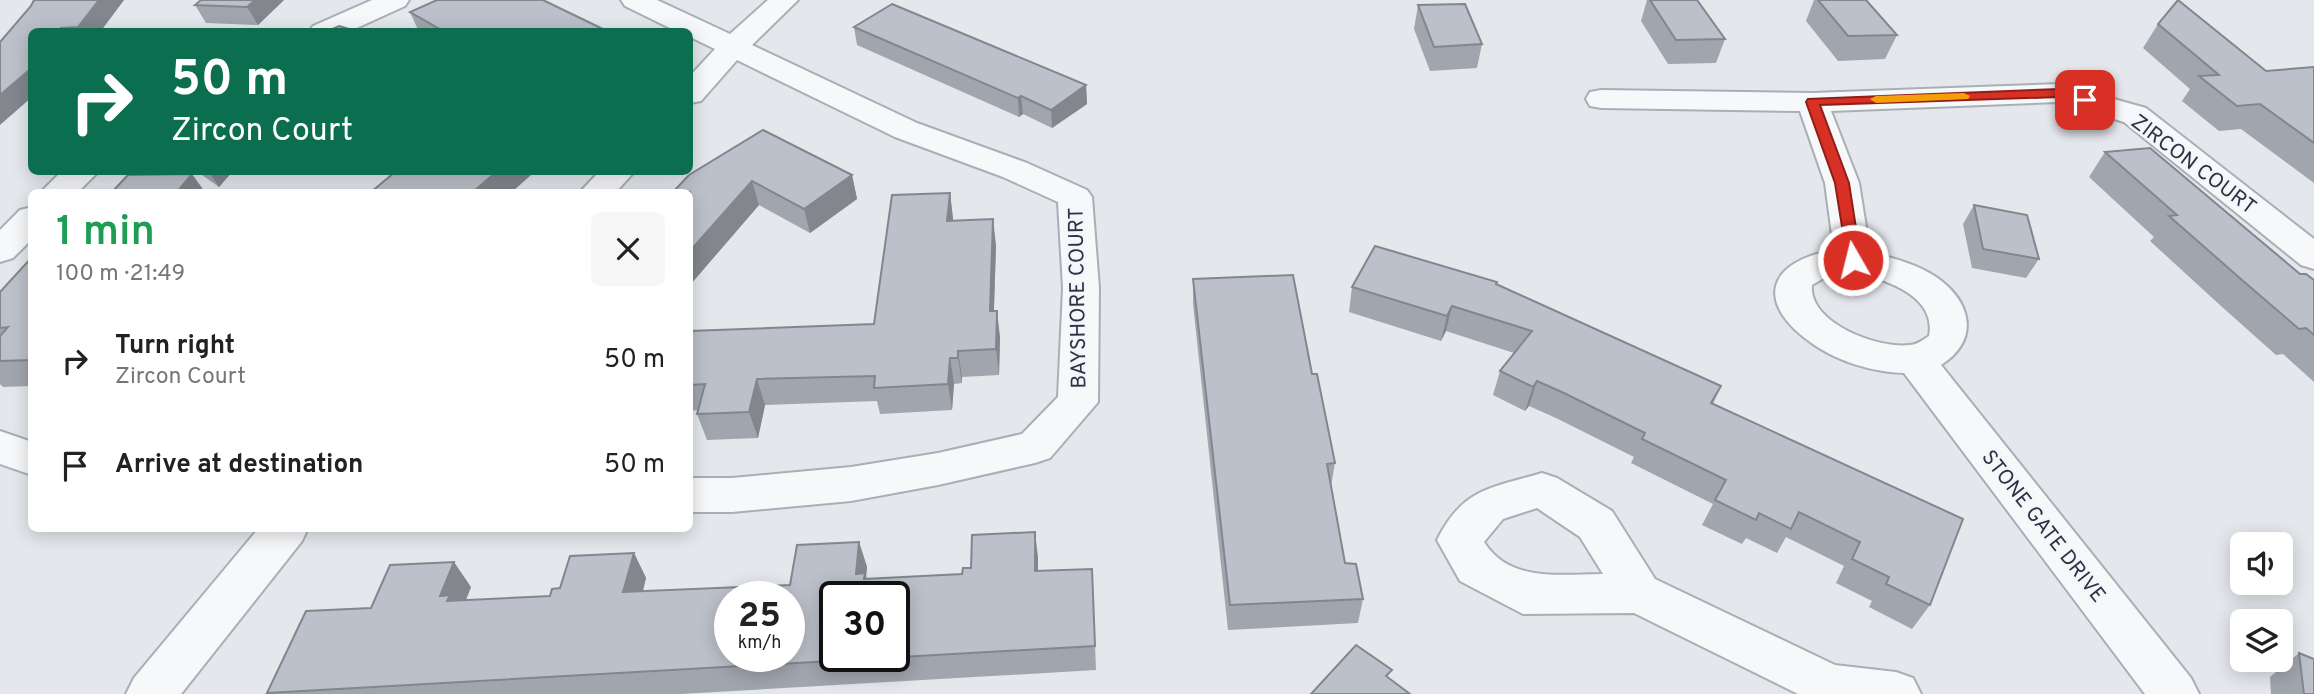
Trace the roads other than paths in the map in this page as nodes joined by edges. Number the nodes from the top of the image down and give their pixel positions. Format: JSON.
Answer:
{"nodes":[{"id":1,"x":395,"y":0,"type":"edge"},
{"id":2,"x":635,"y":0,"type":"edge"},
{"id":3,"x":784,"y":0,"type":"edge"},
{"id":4,"x":332,"y":28,"type":"edge"},
{"id":5,"x":734,"y":45,"type":"junction"},
{"id":6,"x":693,"y":90,"type":"edge"},
{"id":7,"x":1601,"y":99,"type":"dead end"},
{"id":8,"x":1812,"y":102,"type":"junction"},
{"id":9,"x":78,"y":175,"type":"edge"},
{"id":10,"x":614,"y":175,"type":"edge"},
{"id":11,"x":61,"y":189,"type":"edge"},
{"id":12,"x":600,"y":189,"type":"edge"},
{"id":13,"x":28,"y":222,"type":"edge"},
{"id":14,"x":0,"y":250,"type":"edge"},
{"id":15,"x":2314,"y":257,"type":"edge"},
{"id":16,"x":1853,"y":260,"type":"junction"},
{"id":17,"x":1914,"y":358,"type":"junction"},
{"id":18,"x":0,"y":447,"type":"edge"},
{"id":19,"x":28,"y":458,"type":"edge"},
{"id":20,"x":693,"y":495,"type":"edge"},
{"id":21,"x":283,"y":532,"type":"edge"},
{"id":22,"x":1639,"y":593,"type":"dead end"},
{"id":23,"x":151,"y":694,"type":"edge"},
{"id":24,"x":1896,"y":694,"type":"edge"},
{"id":25,"x":2174,"y":694,"type":"edge"}],
"edges":[{"from":1,"to":4,"type":"street"},
{"from":2,"to":5,"type":"street"},
{"from":3,"to":5,"type":"street"},
{"from":5,"to":6,"type":"street"},
{"from":5,"to":20,"type":"street","name":"BAYSHORE COURT"},
{"from":7,"to":8,"type":"street","name":"ZIRCON COURT"},
{"from":8,"to":15,"type":"street","name":"ZIRCON COURT"},
{"from":8,"to":16,"type":"street"},
{"from":9,"to":11,"type":"street"},
{"from":10,"to":12,"type":"street"},
{"from":13,"to":14,"type":"street"},
{"from":16,"to":17,"type":"street"},
{"from":16,"to":17,"type":"street"},
{"from":17,"to":25,"type":"street","name":"STONE GATE DRIVE"},
{"from":18,"to":19,"type":"street"},
{"from":21,"to":23,"type":"street"},
{"from":22,"to":24,"type":"street"}]}
